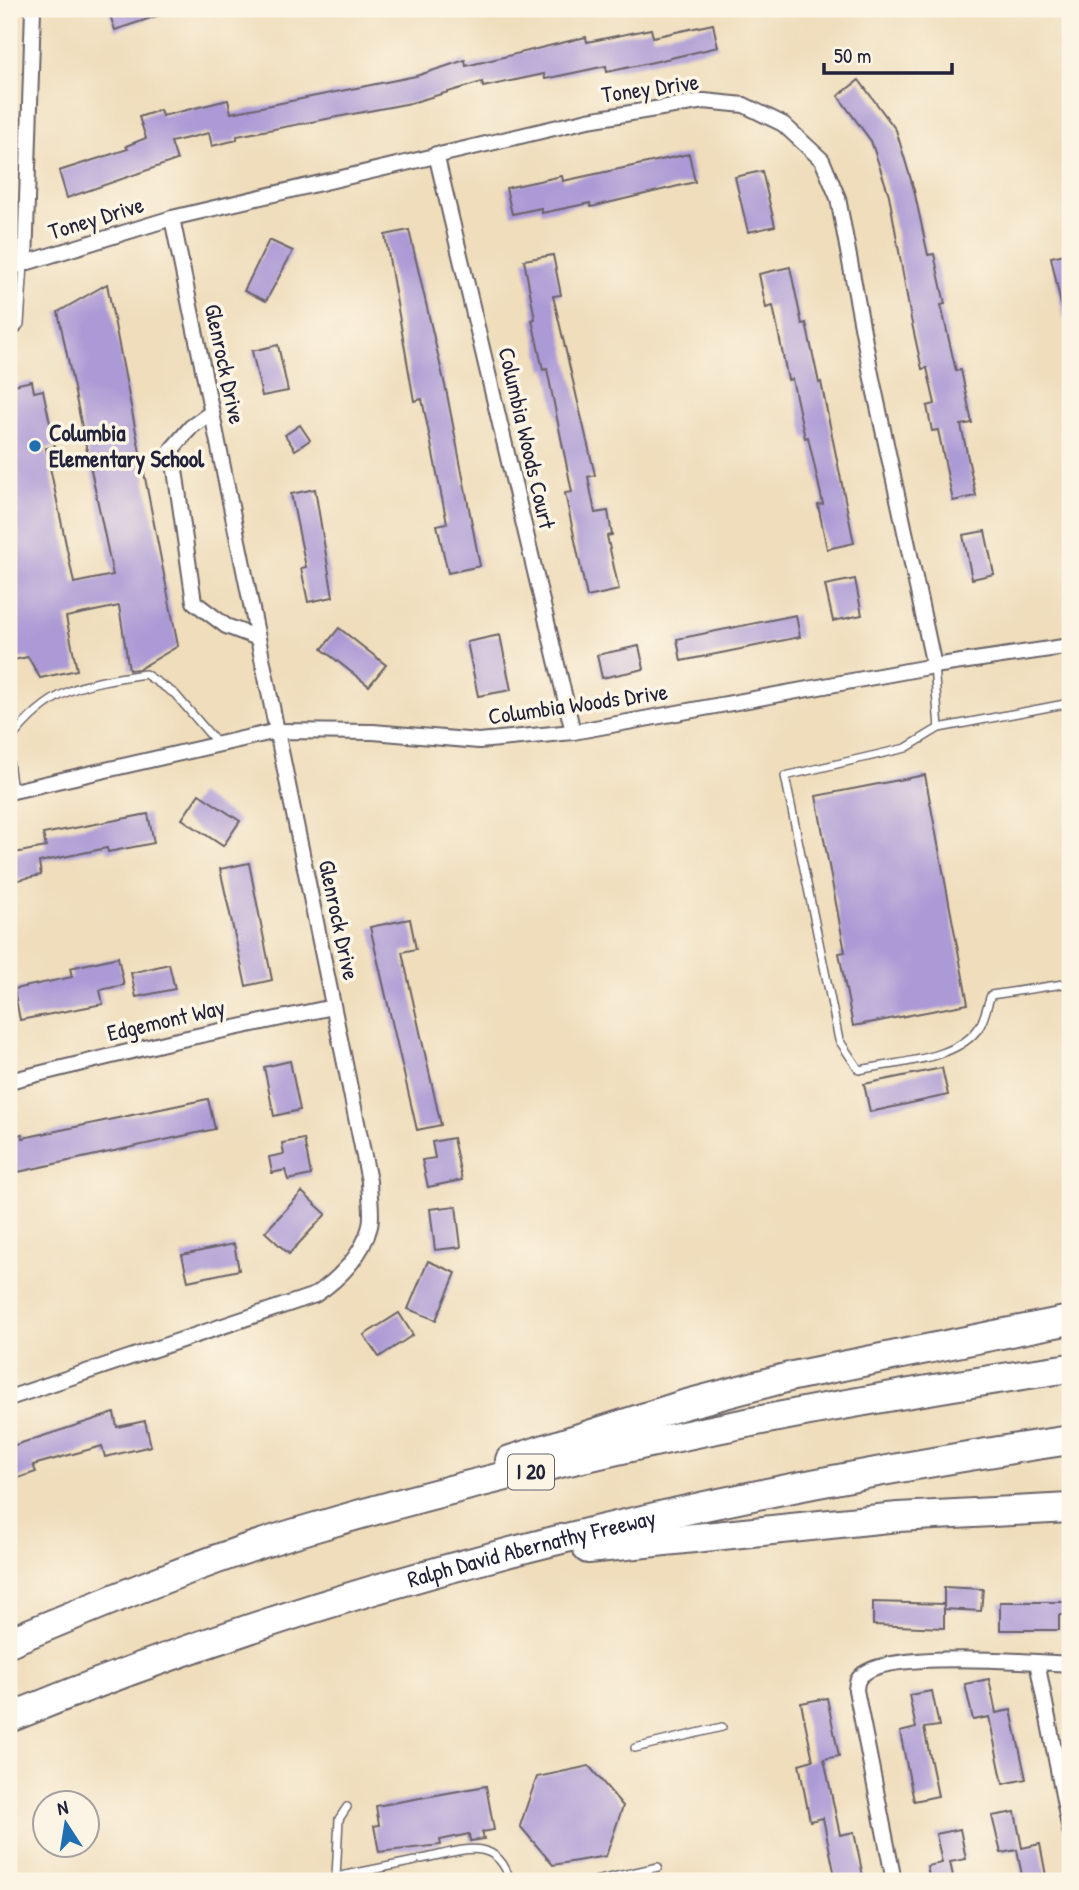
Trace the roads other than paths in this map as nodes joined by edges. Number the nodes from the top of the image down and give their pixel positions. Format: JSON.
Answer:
{"nodes":[{"id":1,"x":33,"y":9,"type":"edge"},
{"id":2,"x":436,"y":154,"type":"junction"},
{"id":3,"x":172,"y":219,"type":"junction"},
{"id":4,"x":24,"y":263,"type":"junction"},
{"id":5,"x":9,"y":268,"type":"edge"},
{"id":6,"x":9,"y":340,"type":"edge"},
{"id":7,"x":212,"y":412,"type":"junction"},
{"id":8,"x":258,"y":638,"type":"junction"},
{"id":9,"x":1070,"y":646,"type":"edge"},
{"id":10,"x":934,"y":666,"type":"junction"},
{"id":11,"x":1070,"y":704,"type":"edge"},
{"id":12,"x":939,"y":728,"type":"junction"},
{"id":13,"x":277,"y":731,"type":"junction"},
{"id":14,"x":573,"y":732,"type":"junction"},
{"id":15,"x":9,"y":742,"type":"edge"},
{"id":16,"x":218,"y":744,"type":"junction"},
{"id":17,"x":9,"y":761,"type":"edge"},
{"id":18,"x":11,"y":792,"type":"edge"},
{"id":19,"x":1070,"y":983,"type":"edge"},
{"id":20,"x":333,"y":1007,"type":"junction"},
{"id":21,"x":9,"y":1081,"type":"edge"},
{"id":22,"x":1070,"y":1320,"type":"edge"},
{"id":23,"x":1070,"y":1368,"type":"edge"},
{"id":24,"x":9,"y":1398,"type":"edge"},
{"id":25,"x":1070,"y":1440,"type":"edge"},
{"id":26,"x":1070,"y":1508,"type":"edge"},
{"id":27,"x":306,"y":1529,"type":"junction"},
{"id":28,"x":467,"y":1564,"type":"junction"},
{"id":29,"x":9,"y":1642,"type":"edge"},
{"id":30,"x":1037,"y":1662,"type":"junction"},
{"id":31,"x":1070,"y":1664,"type":"edge"},
{"id":32,"x":9,"y":1718,"type":"edge"},
{"id":33,"x":722,"y":1727,"type":"dead end"},
{"id":34,"x":635,"y":1748,"type":"dead end"},
{"id":35,"x":347,"y":1807,"type":"dead end"},
{"id":36,"x":1070,"y":1831,"type":"edge"},
{"id":37,"x":658,"y":1867,"type":"dead end"},
{"id":38,"x":336,"y":1879,"type":"edge"},
{"id":39,"x":510,"y":1881,"type":"edge"},
{"id":40,"x":594,"y":1881,"type":"edge"},
{"id":41,"x":894,"y":1881,"type":"edge"}],
"edges":[{"from":1,"to":4,"type":"street"},
{"from":2,"to":3,"type":"street","name":"Toney Drive"},
{"from":2,"to":10,"type":"street","name":"Toney Drive"},
{"from":2,"to":14,"type":"street","name":"Columbia Woods Court"},
{"from":3,"to":4,"type":"street","name":"Toney Drive"},
{"from":3,"to":7,"type":"street","name":"Glenrock Drive"},
{"from":4,"to":5,"type":"street","name":"Toney Drive"},
{"from":4,"to":6,"type":"lane"},
{"from":7,"to":8,"type":"street","name":"Glenrock Drive"},
{"from":7,"to":8,"type":"street"},
{"from":8,"to":13,"type":"street","name":"Glenrock Drive"},
{"from":9,"to":10,"type":"street","name":"Columbia Woods Drive"},
{"from":10,"to":12,"type":"lane"},
{"from":10,"to":14,"type":"street","name":"Columbia Woods Drive"},
{"from":11,"to":12,"type":"lane"},
{"from":12,"to":19,"type":"lane"},
{"from":13,"to":14,"type":"street","name":"Columbia Woods Drive"},
{"from":13,"to":16,"type":"street","name":"Columbia Woods Drive"},
{"from":13,"to":20,"type":"street","name":"Glenrock Drive"},
{"from":15,"to":16,"type":"lane"},
{"from":16,"to":18,"type":"street","name":"Columbia Woods Drive"},
{"from":17,"to":18,"type":"lane"},
{"from":20,"to":21,"type":"street","name":"Edgemont Way"},
{"from":20,"to":24,"type":"street","name":"Glenrock Drive"},
{"from":22,"to":27,"type":"highway"},
{"from":23,"to":27,"type":"highway","number":"I 20"},
{"from":25,"to":28,"type":"highway","name":"Ralph David Abernathy Freeway"},
{"from":26,"to":28,"type":"highway"},
{"from":27,"to":29,"type":"highway","number":"I 20"},
{"from":28,"to":32,"type":"highway","name":"Ralph David Abernathy Freeway"},
{"from":30,"to":31,"type":"street"},
{"from":30,"to":36,"type":"street"},
{"from":30,"to":41,"type":"street"},
{"from":33,"to":34,"type":"lane"},
{"from":35,"to":38,"type":"lane"},
{"from":37,"to":40,"type":"lane"},
{"from":38,"to":39,"type":"lane"}]}
